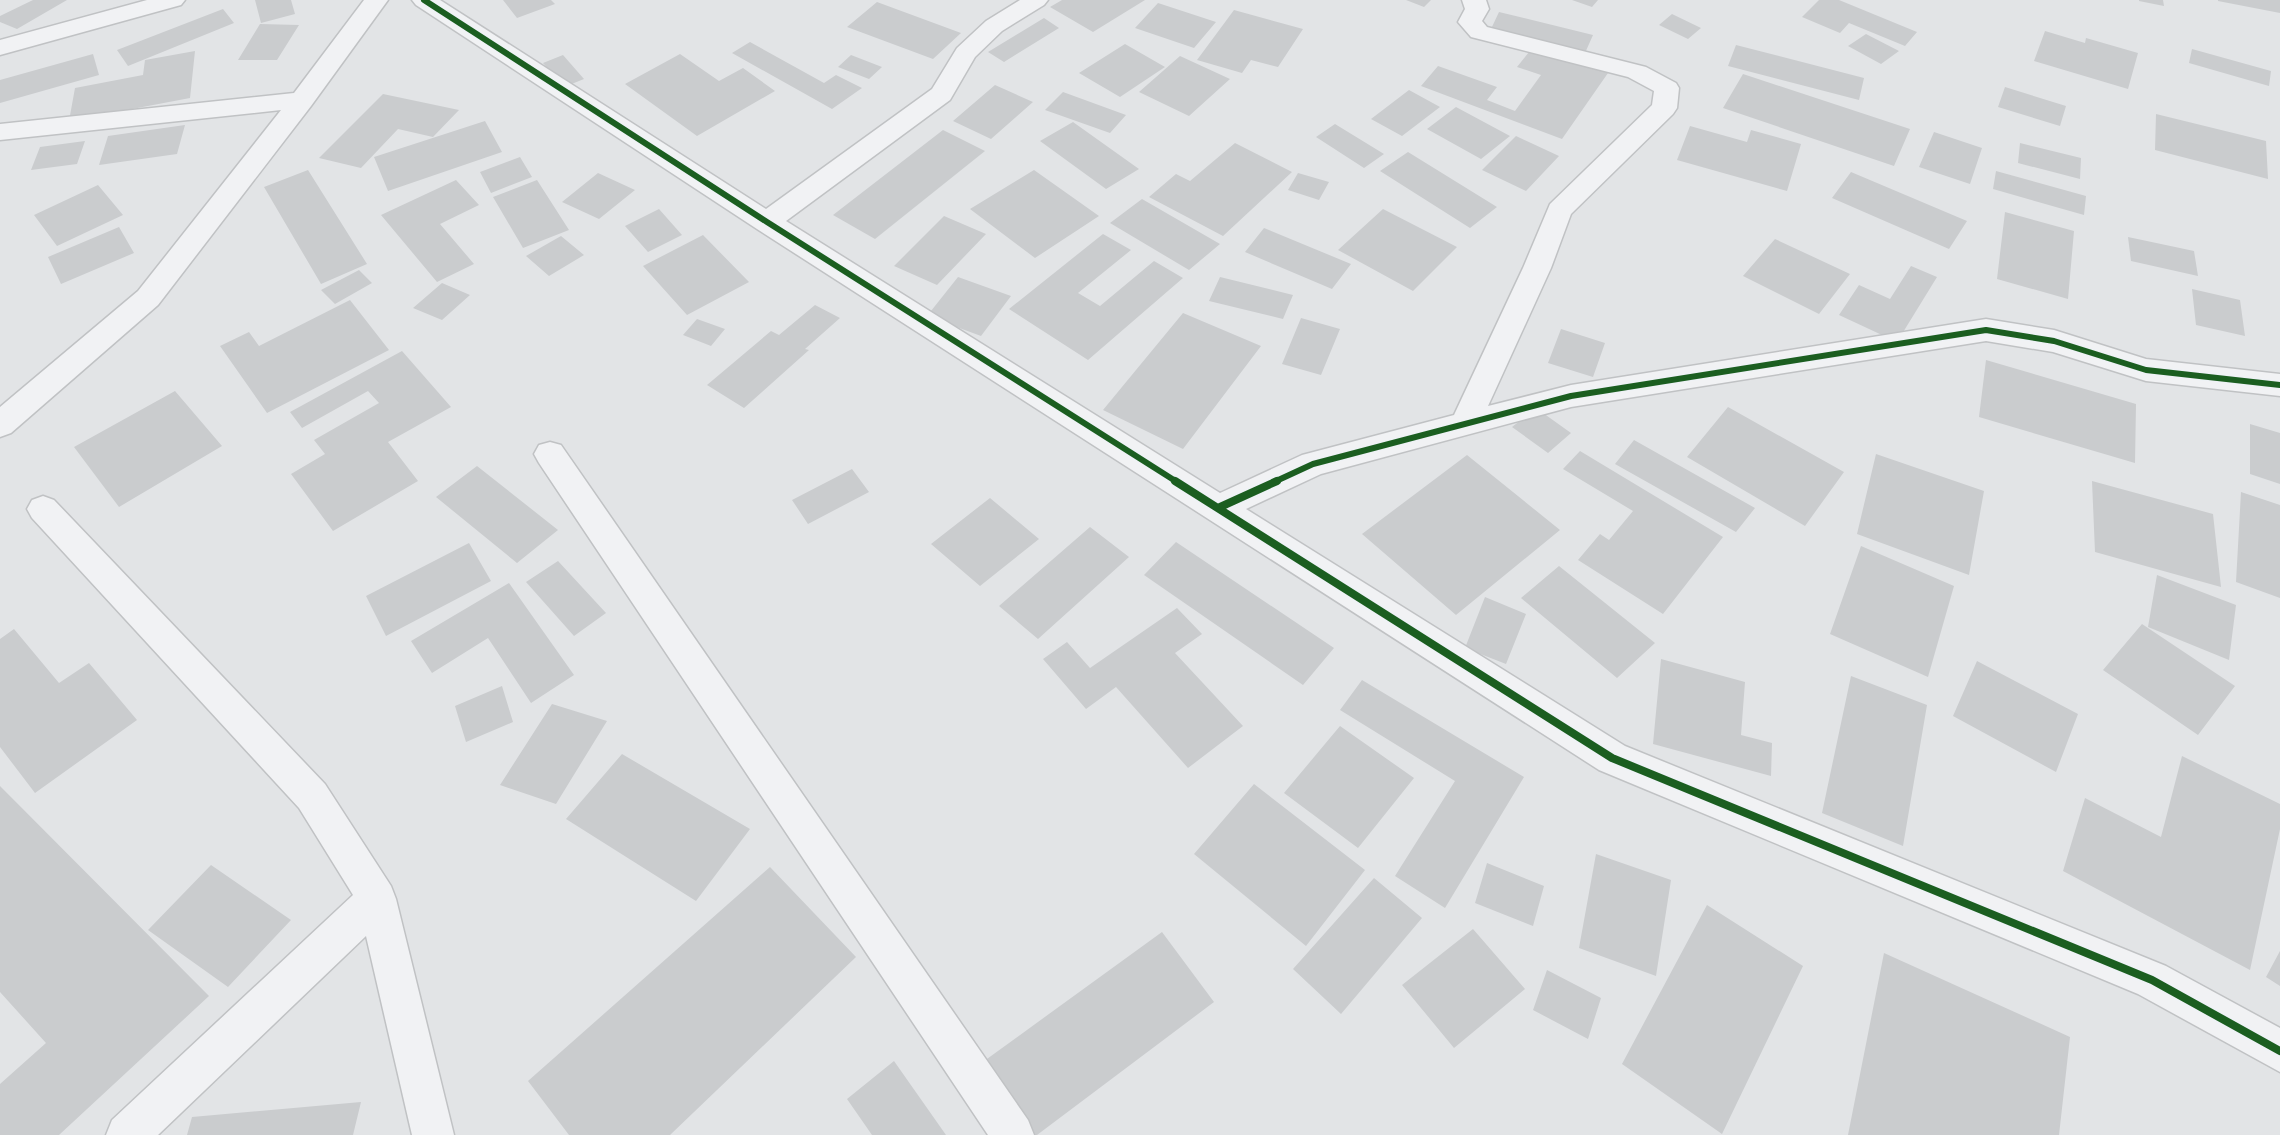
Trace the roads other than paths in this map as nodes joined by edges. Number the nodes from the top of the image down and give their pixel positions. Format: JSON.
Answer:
{"nodes":[{"id":1,"x":173,"y":0,"type":"edge"},
{"id":2,"x":376,"y":0,"type":"edge"},
{"id":3,"x":424,"y":0,"type":"edge"},
{"id":4,"x":1036,"y":0,"type":"edge"},
{"id":5,"x":1474,"y":0,"type":"edge"},
{"id":6,"x":0,"y":48,"type":"edge"},
{"id":7,"x":302,"y":100,"type":"junction"},
{"id":8,"x":0,"y":132,"type":"edge"},
{"id":9,"x":767,"y":222,"type":"junction"},
{"id":10,"x":2280,"y":385,"type":"edge"},
{"id":11,"x":1465,"y":424,"type":"junction"},
{"id":12,"x":0,"y":425,"type":"edge"},
{"id":13,"x":549,"y":454,"type":"dead end"},
{"id":14,"x":1218,"y":508,"type":"junction"},
{"id":15,"x":43,"y":509,"type":"dead end"},
{"id":16,"x":377,"y":899,"type":"junction"},
{"id":17,"x":2280,"y":1051,"type":"edge"},
{"id":18,"x":127,"y":1135,"type":"edge"},
{"id":19,"x":433,"y":1135,"type":"edge"},
{"id":20,"x":1013,"y":1135,"type":"edge"}],
"edges":[{"from":1,"to":6,"type":"street"},
{"from":2,"to":7,"type":"street"},
{"from":3,"to":9,"type":"street"},
{"from":4,"to":9,"type":"street"},
{"from":5,"to":11,"type":"street"},
{"from":7,"to":8,"type":"street"},
{"from":7,"to":12,"type":"street"},
{"from":9,"to":14,"type":"street"},
{"from":10,"to":11,"type":"street"},
{"from":11,"to":14,"type":"street"},
{"from":13,"to":20,"type":"street"},
{"from":14,"to":17,"type":"street"},
{"from":15,"to":16,"type":"street"},
{"from":16,"to":18,"type":"street"},
{"from":16,"to":19,"type":"street"}]}
